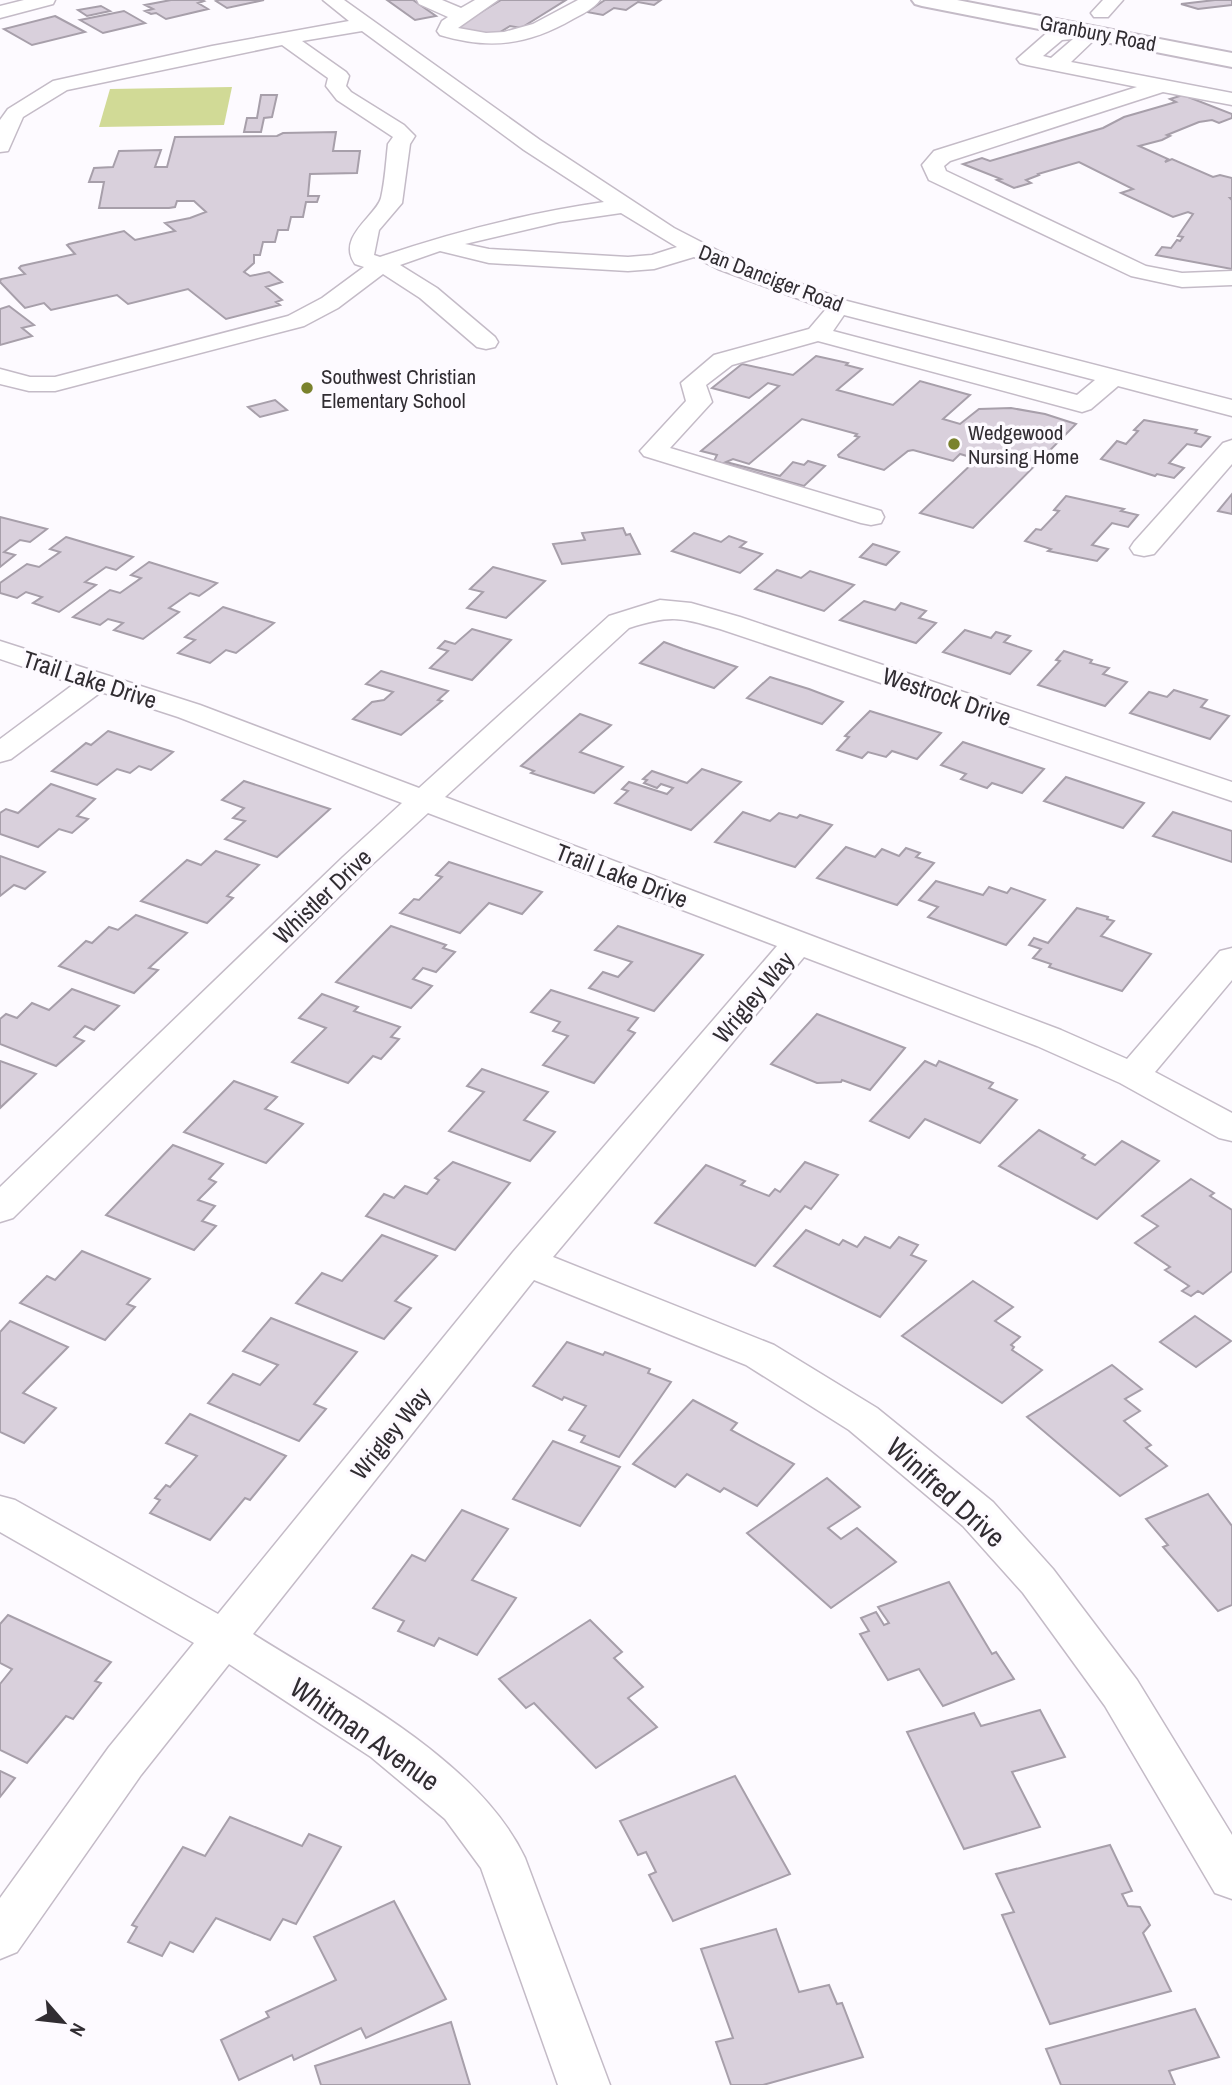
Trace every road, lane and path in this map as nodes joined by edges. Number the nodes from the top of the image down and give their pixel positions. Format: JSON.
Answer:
{"nodes":[{"id":1,"x":46,"y":0,"type":"edge"},
{"id":2,"x":332,"y":0,"type":"edge"},
{"id":3,"x":426,"y":0,"type":"edge"},
{"id":4,"x":489,"y":0,"type":"edge"},
{"id":5,"x":591,"y":0,"type":"edge"},
{"id":6,"x":922,"y":0,"type":"edge"},
{"id":7,"x":1028,"y":0,"type":"edge"},
{"id":8,"x":1108,"y":6,"type":"edge"},
{"id":9,"x":0,"y":12,"type":"edge"},
{"id":10,"x":462,"y":16,"type":"junction"},
{"id":11,"x":366,"y":24,"type":"junction"},
{"id":12,"x":1082,"y":29,"type":"junction"},
{"id":13,"x":286,"y":39,"type":"junction"},
{"id":14,"x":1232,"y":39,"type":"edge"},
{"id":15,"x":1232,"y":60,"type":"edge"},
{"id":16,"x":1056,"y":64,"type":"junction"},
{"id":17,"x":1163,"y":85,"type":"junction"},
{"id":18,"x":1232,"y":99,"type":"edge"},
{"id":19,"x":0,"y":146,"type":"edge"},
{"id":20,"x":624,"y":206,"type":"junction"},
{"id":21,"x":442,"y":243,"type":"junction"},
{"id":22,"x":695,"y":249,"type":"junction"},
{"id":23,"x":384,"y":264,"type":"junction"},
{"id":24,"x":1232,"y":278,"type":"edge"},
{"id":25,"x":839,"y":306,"type":"junction"},
{"id":26,"x":818,"y":334,"type":"junction"},
{"id":27,"x":486,"y":342,"type":"dead end"},
{"id":28,"x":0,"y":376,"type":"edge"},
{"id":29,"x":1114,"y":377,"type":"junction"},
{"id":30,"x":1232,"y":408,"type":"edge"},
{"id":31,"x":1232,"y":448,"type":"edge"},
{"id":32,"x":870,"y":517,"type":"dead end"},
{"id":33,"x":1144,"y":548,"type":"dead end"},
{"id":34,"x":660,"y":608,"type":"joint"},
{"id":35,"x":0,"y":649,"type":"edge"},
{"id":36,"x":99,"y":680,"type":"junction"},
{"id":37,"x":0,"y":753,"type":"edge"},
{"id":38,"x":1232,"y":792,"type":"edge"},
{"id":39,"x":425,"y":800,"type":"junction"},
{"id":40,"x":798,"y":943,"type":"junction"},
{"id":41,"x":1232,"y":958,"type":"edge"},
{"id":42,"x":1133,"y":1075,"type":"junction"},
{"id":43,"x":1232,"y":1129,"type":"edge"},
{"id":44,"x":0,"y":1209,"type":"edge"},
{"id":45,"x":527,"y":1262,"type":"junction"},
{"id":46,"x":0,"y":1512,"type":"edge"},
{"id":47,"x":225,"y":1639,"type":"junction"},
{"id":48,"x":1232,"y":1878,"type":"edge"},
{"id":49,"x":0,"y":1937,"type":"edge"},
{"id":50,"x":584,"y":2085,"type":"edge"}],
"edges":[{"from":1,"to":9,"type":"street"},
{"from":2,"to":11,"type":"street","name":"Dan Danciger Road"},
{"from":3,"to":10,"type":"street"},
{"from":4,"to":10,"type":"street"},
{"from":5,"to":10,"type":"street"},
{"from":6,"to":12,"type":"main road","name":"Granbury Road"},
{"from":7,"to":8,"type":"main road","name":"Granbury Road"},
{"from":8,"to":12,"type":"main road"},
{"from":8,"to":14,"type":"main road","name":"Granbury Road"},
{"from":11,"to":13,"type":"street"},
{"from":11,"to":20,"type":"street","name":"Dan Danciger Road"},
{"from":12,"to":15,"type":"main road","name":"Granbury Road"},
{"from":13,"to":19,"type":"street"},
{"from":13,"to":23,"type":"street"},
{"from":16,"to":16,"type":"street"},
{"from":16,"to":17,"type":"street"},
{"from":17,"to":18,"type":"street"},
{"from":17,"to":24,"type":"street"},
{"from":20,"to":21,"type":"street"},
{"from":20,"to":22,"type":"street","name":"Dan Danciger Road"},
{"from":21,"to":22,"type":"street"},
{"from":21,"to":23,"type":"street"},
{"from":22,"to":25,"type":"street","name":"Dan Danciger Road"},
{"from":23,"to":27,"type":"street"},
{"from":23,"to":28,"type":"street"},
{"from":25,"to":26,"type":"street"},
{"from":25,"to":29,"type":"street","name":"Dan Danciger Road"},
{"from":26,"to":29,"type":"street"},
{"from":26,"to":32,"type":"street"},
{"from":29,"to":30,"type":"street","name":"Dan Danciger Road"},
{"from":31,"to":33,"type":"street"},
{"from":34,"to":38,"type":"street","name":"Westrock Drive"},
{"from":34,"to":39,"type":"street","name":"Whistler Drive"},
{"from":35,"to":36,"type":"street","name":"Trail Lake Drive"},
{"from":36,"to":37,"type":"street"},
{"from":36,"to":39,"type":"street","name":"Trail Lake Drive"},
{"from":39,"to":40,"type":"street","name":"Trail Lake Drive"},
{"from":39,"to":44,"type":"street","name":"Whistler Drive"},
{"from":40,"to":42,"type":"street","name":"Trail Lake Drive"},
{"from":40,"to":45,"type":"street","name":"Wrigley Way"},
{"from":41,"to":42,"type":"street"},
{"from":42,"to":43,"type":"street","name":"Trail Lake Drive"},
{"from":45,"to":47,"type":"street","name":"Wrigley Way"},
{"from":45,"to":48,"type":"street","name":"Winifred Drive"},
{"from":46,"to":47,"type":"street","name":"Whitman Avenue"},
{"from":47,"to":49,"type":"street","name":"Wrigley Way"},
{"from":47,"to":50,"type":"street","name":"Whitman Avenue"}]}
